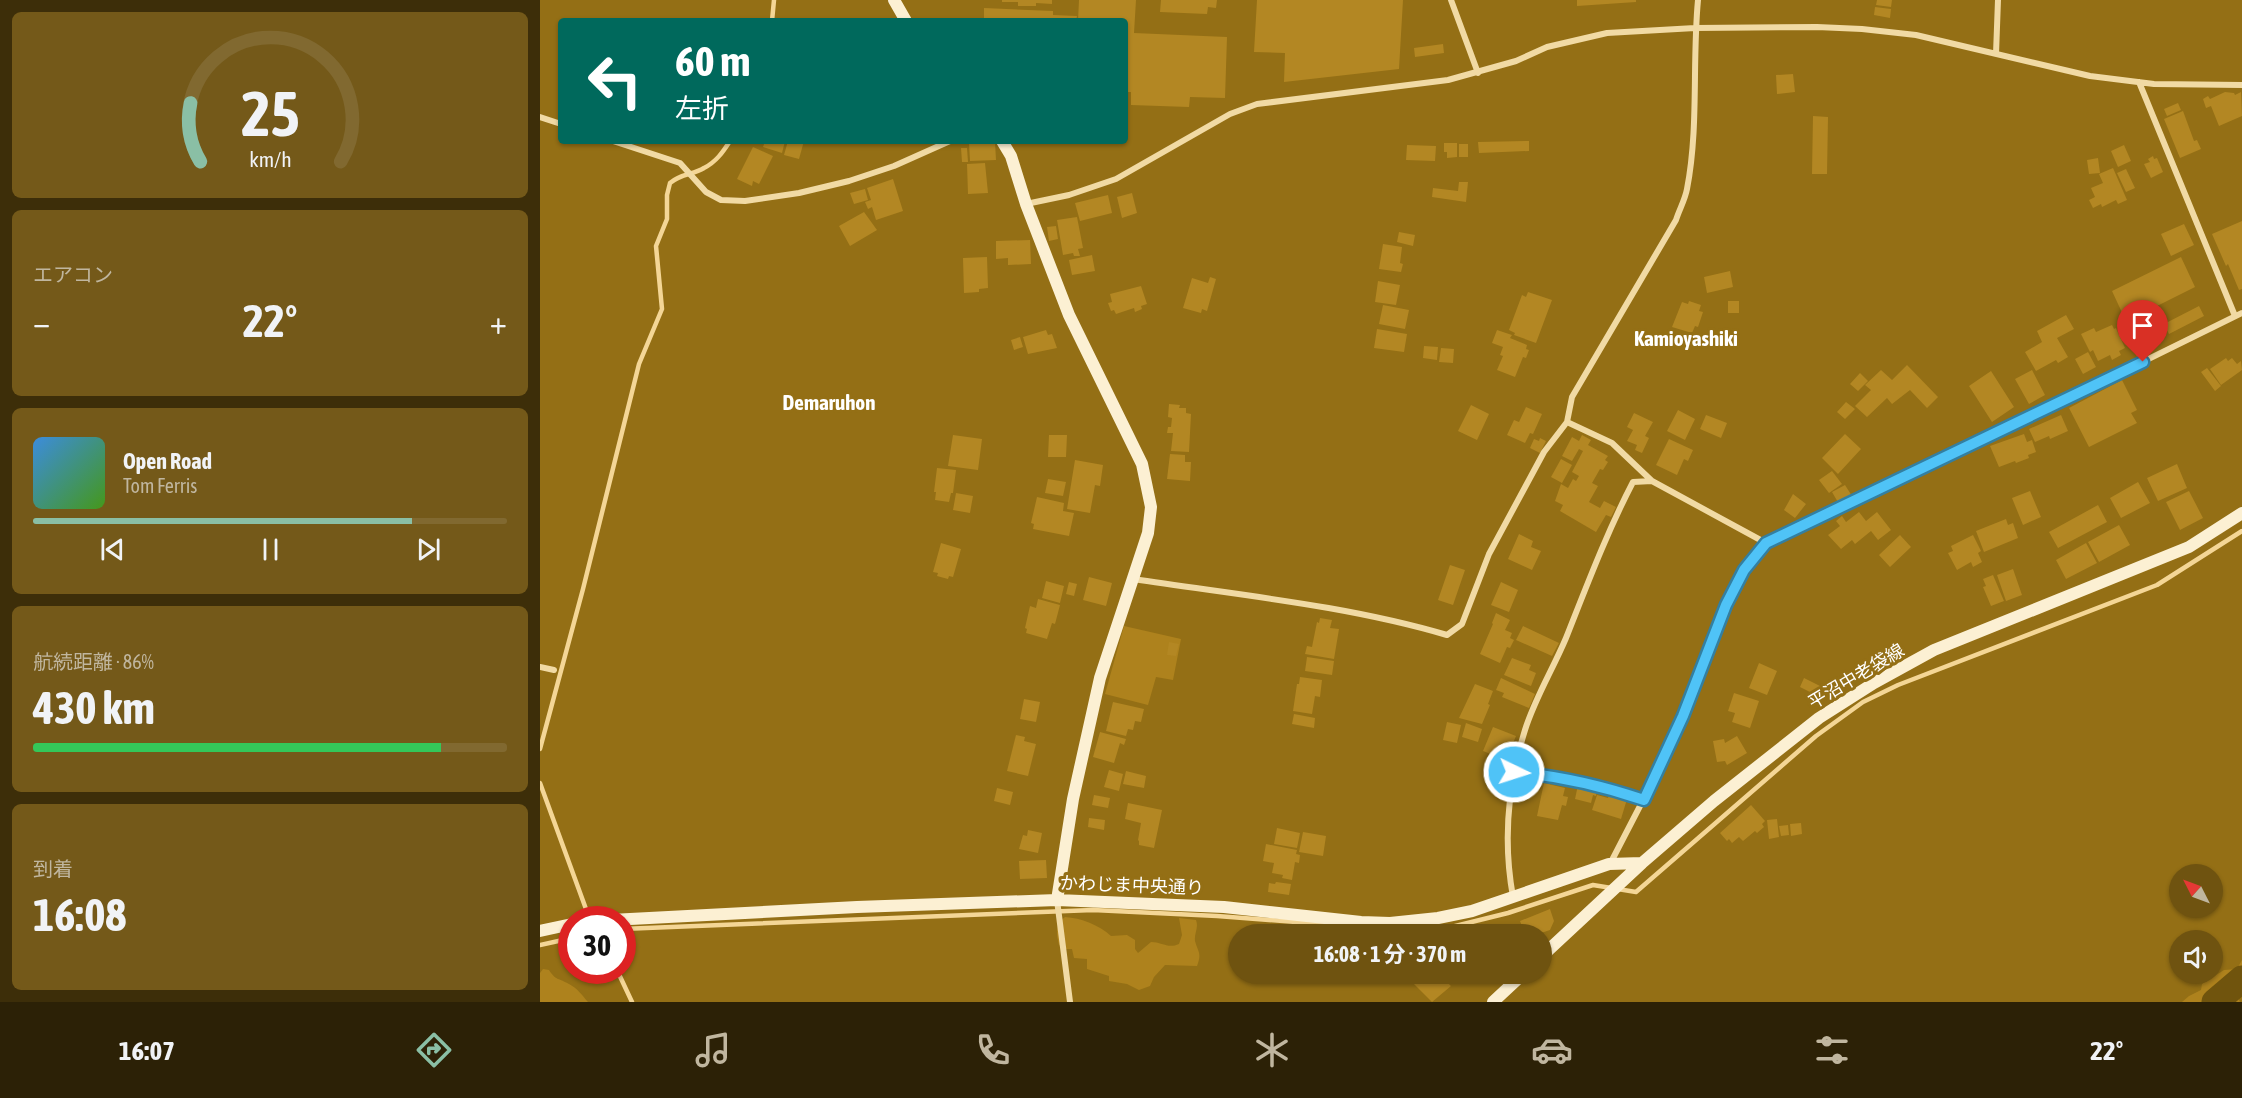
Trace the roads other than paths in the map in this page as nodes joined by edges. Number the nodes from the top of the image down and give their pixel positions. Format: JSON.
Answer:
{"nodes":[{"id":1,"x":894,"y":0,"type":"edge"},
{"id":2,"x":1451,"y":0,"type":"edge"},
{"id":3,"x":1698,"y":0,"type":"edge"},
{"id":4,"x":1998,"y":0,"type":"edge"},
{"id":5,"x":904,"y":18,"type":"edge"},
{"id":6,"x":1695,"y":28,"type":"junction"},
{"id":7,"x":1996,"y":54,"type":"junction"},
{"id":8,"x":1478,"y":72,"type":"junction"},
{"id":9,"x":2139,"y":82,"type":"junction"},
{"id":10,"x":2242,"y":86,"type":"edge"},
{"id":11,"x":540,"y":117,"type":"edge"},
{"id":12,"x":558,"y":123,"type":"edge"},
{"id":13,"x":622,"y":144,"type":"edge"},
{"id":14,"x":943,"y":144,"type":"edge"},
{"id":15,"x":1004,"y":144,"type":"edge"},
{"id":16,"x":1026,"y":204,"type":"junction"},
{"id":17,"x":2239,"y":315,"type":"edge"},
{"id":18,"x":1567,"y":422,"type":"junction"},
{"id":19,"x":1652,"y":481,"type":"junction"},
{"id":20,"x":2242,"y":513,"type":"edge"},
{"id":21,"x":1766,"y":543,"type":"junction"},
{"id":22,"x":1133,"y":579,"type":"junction"},
{"id":23,"x":540,"y":667,"type":"edge"},
{"id":24,"x":554,"y":670,"type":"dead end"},
{"id":25,"x":1514,"y":772,"type":"junction"},
{"id":26,"x":1644,"y":800,"type":"junction"},
{"id":27,"x":1642,"y":863,"type":"junction"},
{"id":28,"x":1609,"y":864,"type":"junction"},
{"id":29,"x":1513,"y":898,"type":"junction"},
{"id":30,"x":1057,"y":900,"type":"junction"},
{"id":31,"x":636,"y":917,"type":"edge"},
{"id":32,"x":558,"y":927,"type":"edge"},
{"id":33,"x":540,"y":931,"type":"edge"},
{"id":34,"x":1552,"y":947,"type":"edge"},
{"id":35,"x":1512,"y":984,"type":"edge"},
{"id":36,"x":1070,"y":1002,"type":"edge"},
{"id":37,"x":1493,"y":1002,"type":"edge"}],
"edges":[{"from":1,"to":5,"type":"street"},
{"from":2,"to":8,"type":"street"},
{"from":3,"to":6,"type":"street"},
{"from":4,"to":7,"type":"street"},
{"from":6,"to":7,"type":"street"},
{"from":6,"to":8,"type":"street"},
{"from":6,"to":18,"type":"street"},
{"from":7,"to":9,"type":"street"},
{"from":8,"to":16,"type":"street"},
{"from":9,"to":10,"type":"street"},
{"from":9,"to":17,"type":"street"},
{"from":11,"to":12,"type":"street"},
{"from":13,"to":14,"type":"street"},
{"from":15,"to":16,"type":"street"},
{"from":16,"to":22,"type":"street"},
{"from":17,"to":21,"type":"street"},
{"from":18,"to":19,"type":"street"},
{"from":18,"to":22,"type":"street"},
{"from":19,"to":21,"type":"street"},
{"from":19,"to":25,"type":"street"},
{"from":20,"to":27,"type":"street","name":"平沼中老袋線"},
{"from":21,"to":26,"type":"street"},
{"from":22,"to":30,"type":"street"},
{"from":23,"to":24,"type":"street"},
{"from":25,"to":26,"type":"street"},
{"from":25,"to":29,"type":"street"},
{"from":26,"to":28,"type":"street"},
{"from":27,"to":28,"type":"street","name":"かわじま中央通り"},
{"from":27,"to":34,"type":"street","name":"平沼中老袋線"},
{"from":28,"to":29,"type":"street","name":"かわじま中央通り"},
{"from":29,"to":30,"type":"street","name":"かわじま中央通り"},
{"from":30,"to":31,"type":"street","name":"かわじま中央通り"},
{"from":30,"to":36,"type":"street"},
{"from":32,"to":33,"type":"street"},
{"from":35,"to":37,"type":"street"}]}
